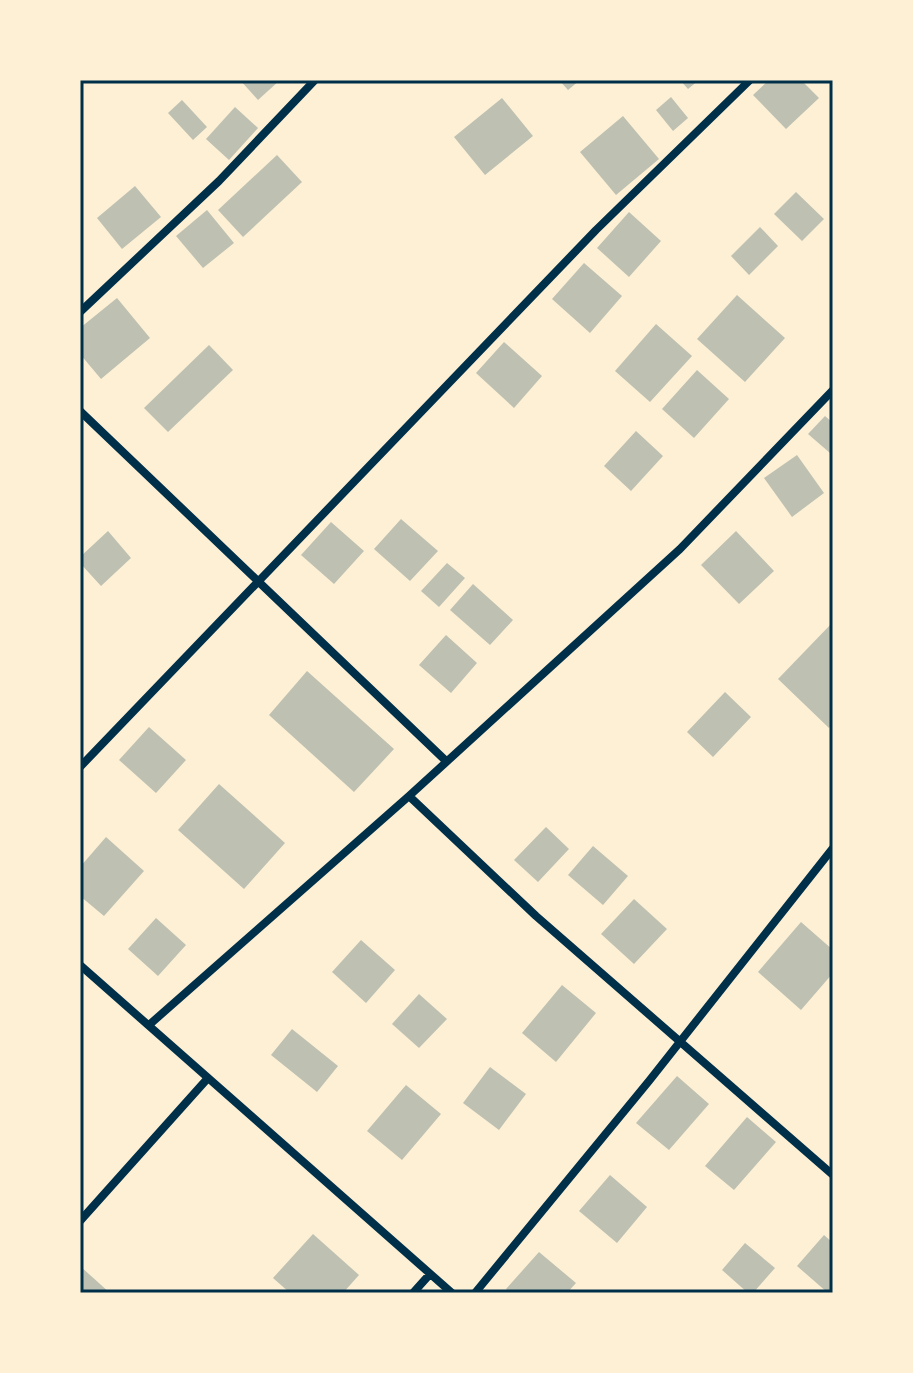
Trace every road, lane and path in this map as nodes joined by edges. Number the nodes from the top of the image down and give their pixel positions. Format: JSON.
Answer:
{"nodes":[{"id":1,"x":315,"y":80,"type":"edge"},
{"id":2,"x":750,"y":80,"type":"edge"},
{"id":3,"x":80,"y":312,"type":"edge"},
{"id":4,"x":833,"y":390,"type":"edge"},
{"id":5,"x":80,"y":411,"type":"edge"},
{"id":6,"x":258,"y":581,"type":"junction"},
{"id":7,"x":445,"y":760,"type":"junction"},
{"id":8,"x":80,"y":767,"type":"edge"},
{"id":9,"x":409,"y":796,"type":"junction"},
{"id":10,"x":833,"y":848,"type":"edge"},
{"id":11,"x":80,"y":965,"type":"edge"},
{"id":12,"x":149,"y":1025,"type":"junction"},
{"id":13,"x":679,"y":1043,"type":"junction"},
{"id":14,"x":208,"y":1078,"type":"junction"},
{"id":15,"x":833,"y":1175,"type":"edge"},
{"id":16,"x":80,"y":1221,"type":"edge"},
{"id":17,"x":430,"y":1274,"type":"junction"},
{"id":18,"x":413,"y":1293,"type":"edge"},
{"id":19,"x":452,"y":1293,"type":"edge"},
{"id":20,"x":475,"y":1293,"type":"edge"}],
"edges":[{"from":1,"to":3,"type":"street"},
{"from":2,"to":6,"type":"street"},
{"from":4,"to":7,"type":"street"},
{"from":5,"to":6,"type":"street"},
{"from":6,"to":7,"type":"street"},
{"from":6,"to":8,"type":"street"},
{"from":7,"to":9,"type":"street"},
{"from":9,"to":12,"type":"street"},
{"from":9,"to":13,"type":"street"},
{"from":10,"to":13,"type":"street"},
{"from":11,"to":12,"type":"street"},
{"from":12,"to":14,"type":"street"},
{"from":13,"to":15,"type":"street"},
{"from":13,"to":20,"type":"street"},
{"from":14,"to":16,"type":"street"},
{"from":14,"to":17,"type":"street"},
{"from":17,"to":18,"type":"street"},
{"from":17,"to":19,"type":"street"}]}
